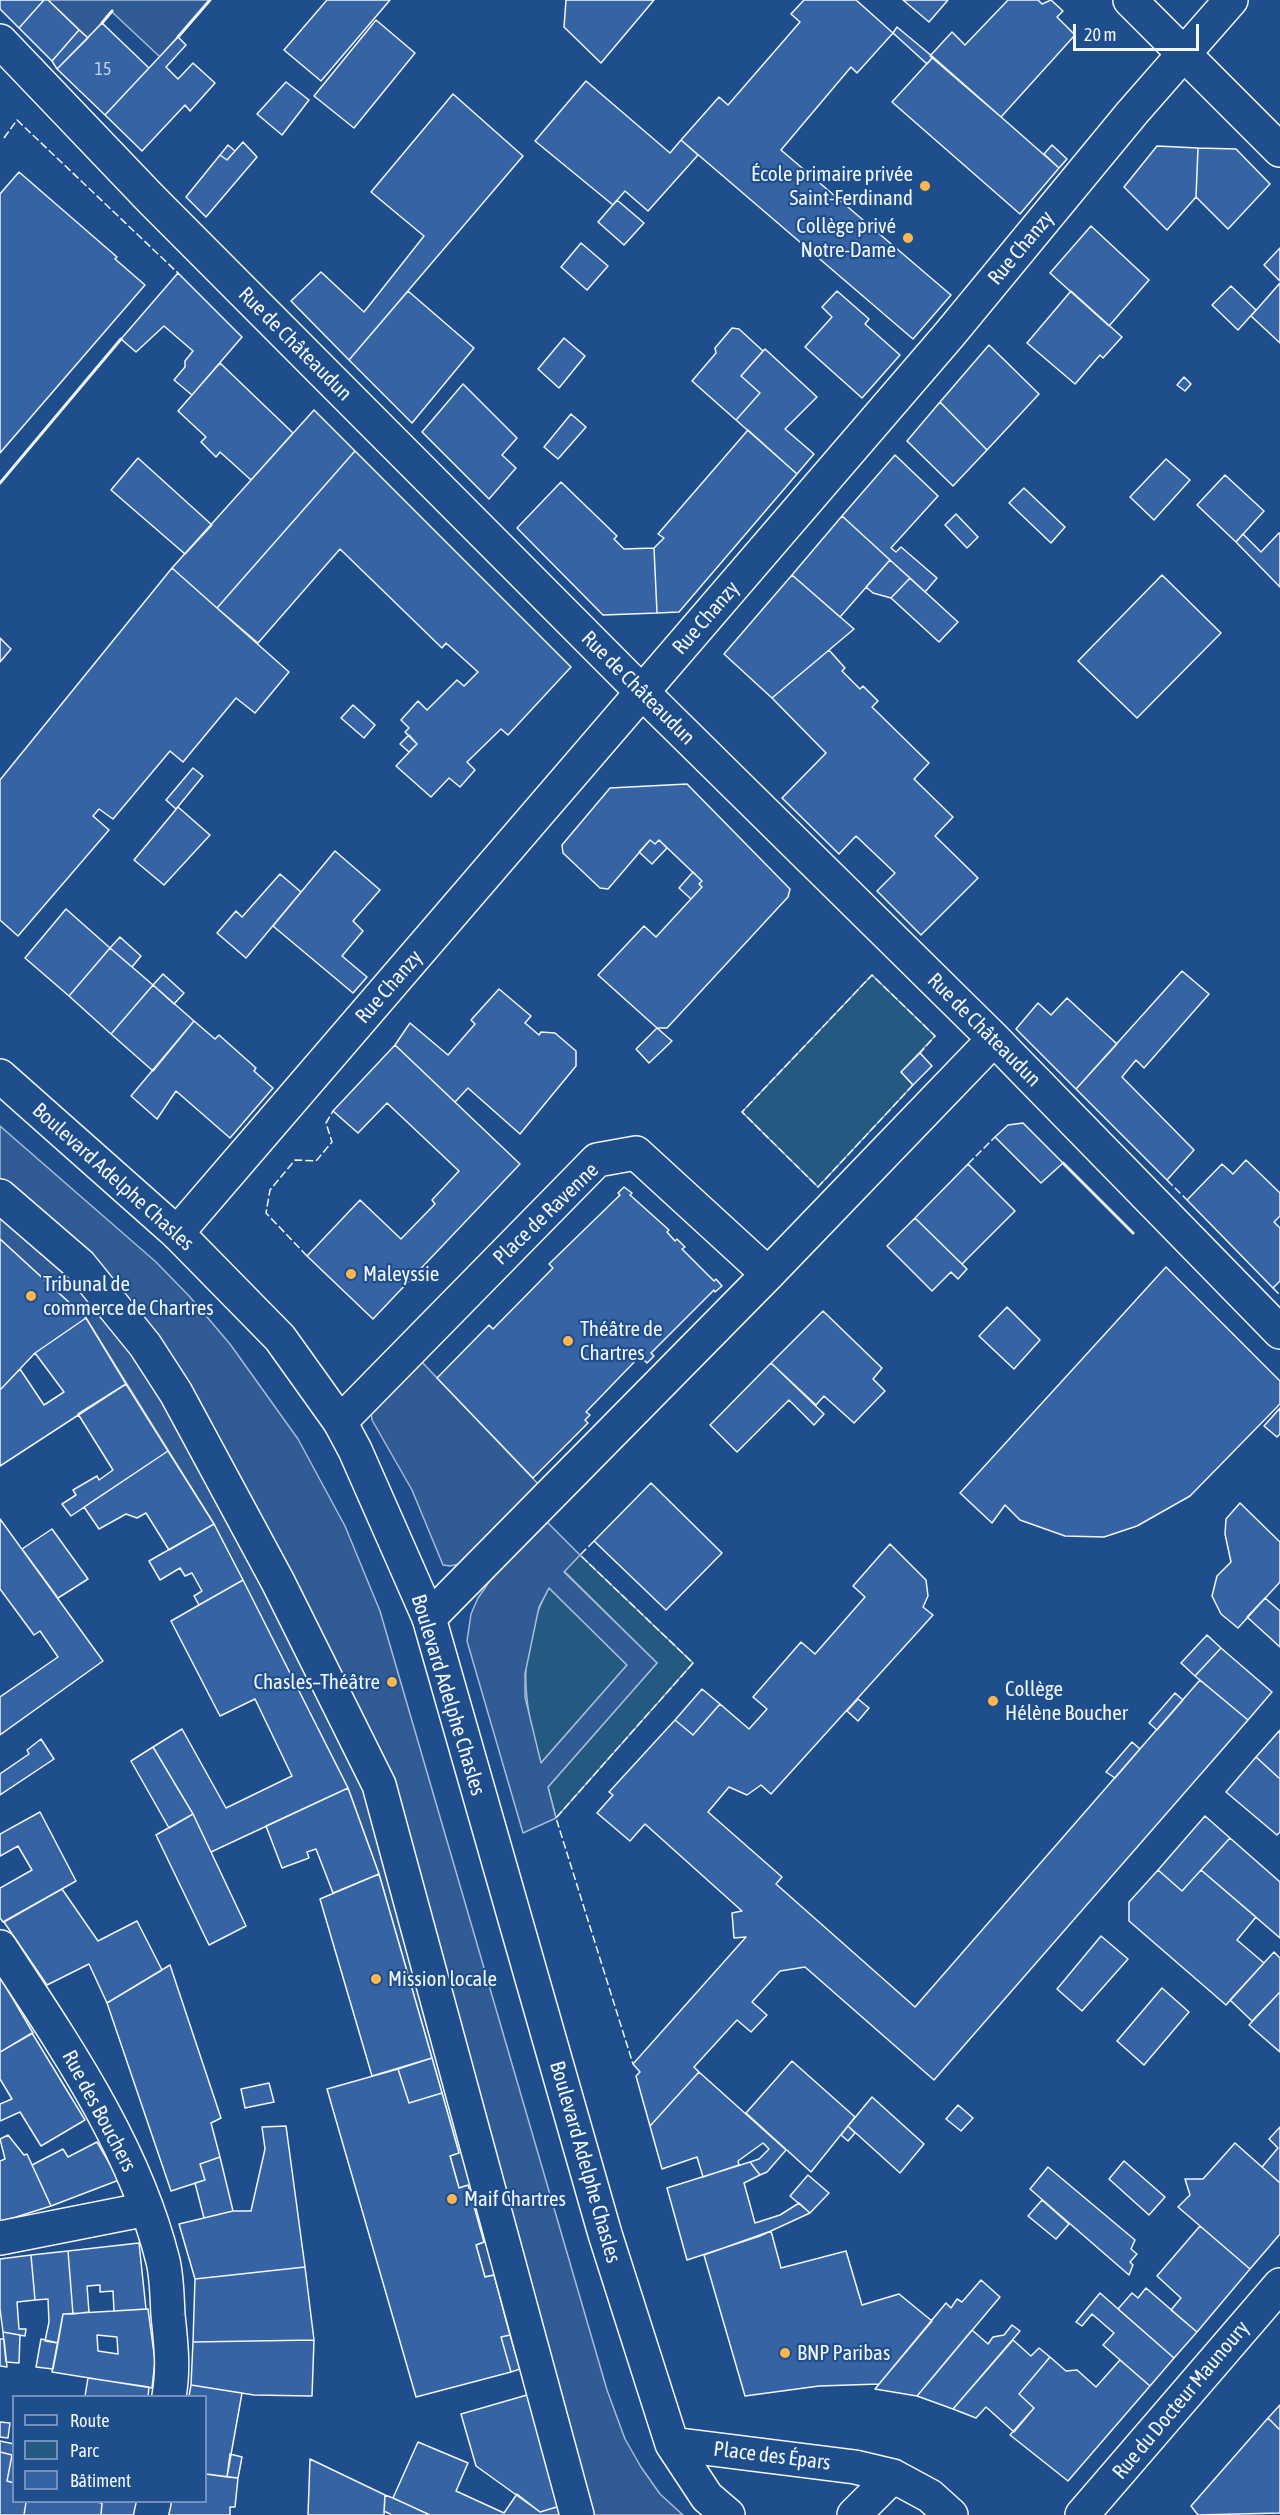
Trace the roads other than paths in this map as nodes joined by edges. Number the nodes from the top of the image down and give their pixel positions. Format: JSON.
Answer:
{"nodes":[{"id":1,"x":1130,"y":0,"type":"edge"},
{"id":2,"x":1231,"y":0,"type":"edge"},
{"id":3,"x":0,"y":41,"type":"edge"},
{"id":4,"x":1184,"y":55,"type":"junction"},
{"id":5,"x":1280,"y":150,"type":"edge"},
{"id":6,"x":642,"y":692,"type":"junction"},
{"id":7,"x":994,"y":1040,"type":"junction"},
{"id":8,"x":0,"y":1076,"type":"edge"},
{"id":9,"x":0,"y":1196,"type":"edge"},
{"id":10,"x":177,"y":1233,"type":"junction"},
{"id":11,"x":768,"y":1274,"type":"junction"},
{"id":12,"x":1280,"y":1332,"type":"edge"},
{"id":13,"x":340,"y":1422,"type":"junction"},
{"id":14,"x":429,"y":1618,"type":"junction"},
{"id":15,"x":0,"y":1947,"type":"edge"},
{"id":16,"x":147,"y":2209,"type":"junction"},
{"id":17,"x":0,"y":2238,"type":"edge"},
{"id":18,"x":1280,"y":2285,"type":"edge"},
{"id":19,"x":170,"y":2395,"type":"edge"},
{"id":20,"x":672,"y":2444,"type":"junction"},
{"id":21,"x":893,"y":2476,"type":"junction"},
{"id":22,"x":576,"y":2515,"type":"edge"},
{"id":23,"x":728,"y":2515,"type":"edge"},
{"id":24,"x":854,"y":2515,"type":"edge"},
{"id":25,"x":951,"y":2515,"type":"edge"},
{"id":26,"x":1082,"y":2515,"type":"edge"}],
"edges":[{"from":1,"to":4,"type":"street"},
{"from":2,"to":4,"type":"street","name":"Rue Chanzy"},
{"from":3,"to":6,"type":"street","name":"Rue de Châteaudun"},
{"from":4,"to":5,"type":"street"},
{"from":4,"to":6,"type":"street","name":"Rue Chanzy"},
{"from":6,"to":7,"type":"street","name":"Rue de Châteaudun"},
{"from":6,"to":10,"type":"street","name":"Rue Chanzy"},
{"from":7,"to":11,"type":"street"},
{"from":7,"to":12,"type":"street","name":"Rue de Châteaudun"},
{"from":8,"to":10,"type":"street","name":"Boulevard Adelphe Chasles"},
{"from":9,"to":22,"type":"street"},
{"from":10,"to":13,"type":"street","name":"Boulevard Adelphe Chasles"},
{"from":11,"to":13,"type":"street","name":"Place de Ravenne"},
{"from":11,"to":14,"type":"street"},
{"from":13,"to":14,"type":"street","name":"Boulevard Adelphe Chasles"},
{"from":14,"to":20,"type":"street","name":"Boulevard Adelphe Chasles"},
{"from":15,"to":16,"type":"street","name":"Rue des Bouchers"},
{"from":16,"to":17,"type":"street"},
{"from":16,"to":19,"type":"street","name":"Rue des Bouchers"},
{"from":18,"to":26,"type":"street","name":"Rue du Docteur Maunoury"},
{"from":20,"to":21,"type":"street","name":"Place des Épars"},
{"from":20,"to":23,"type":"street","name":"Place des Épars"},
{"from":21,"to":24,"type":"street"},
{"from":21,"to":25,"type":"street","name":"Place des Épars"}]}
